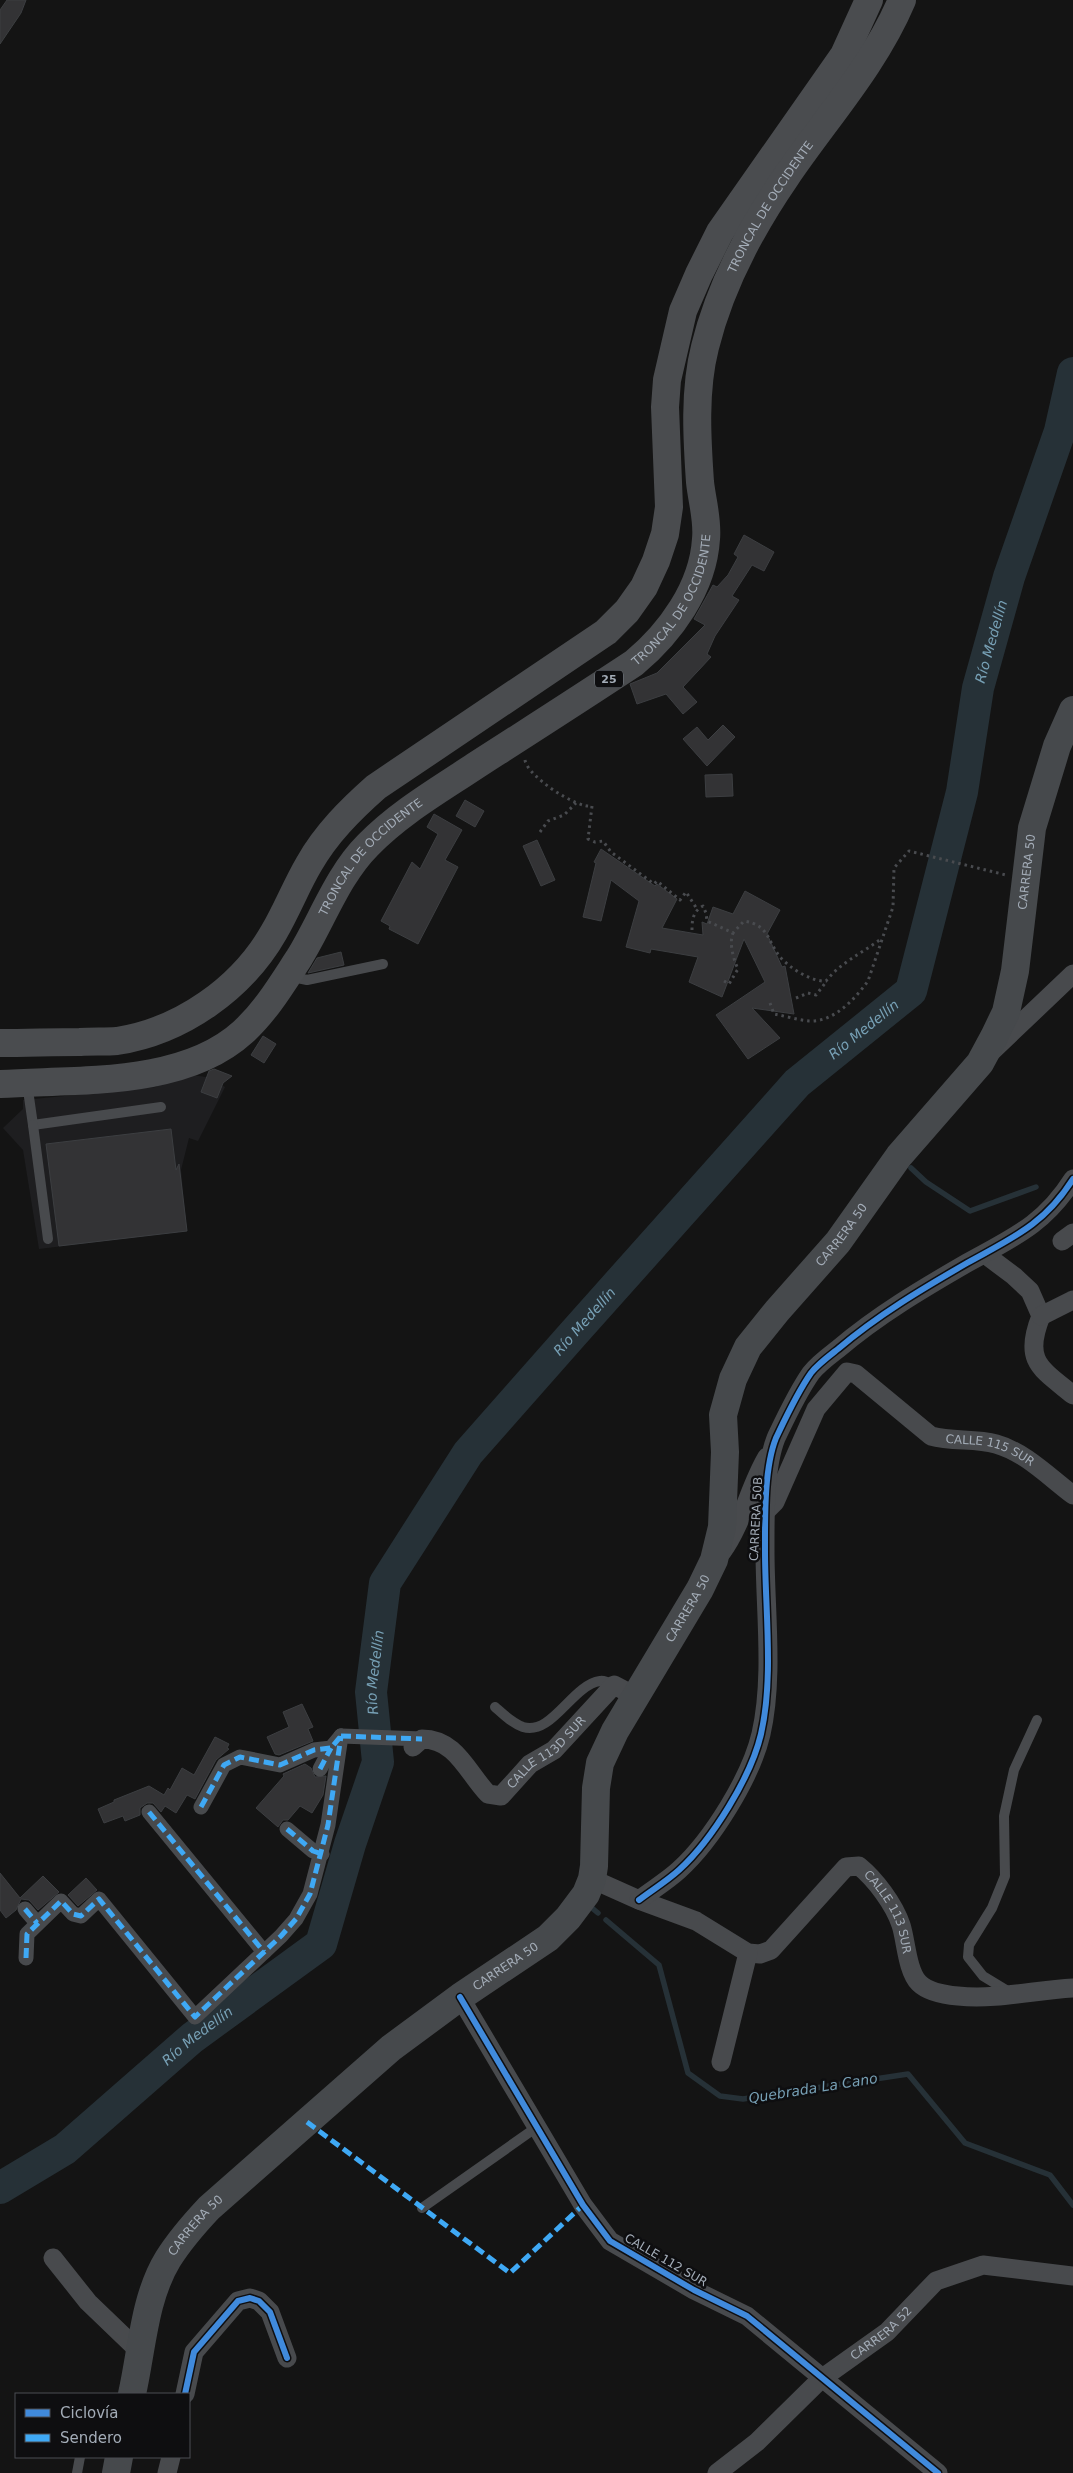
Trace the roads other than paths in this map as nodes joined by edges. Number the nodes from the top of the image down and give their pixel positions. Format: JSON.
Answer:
{"nodes":[{"id":1,"x":868,"y":0,"type":"edge"},
{"id":2,"x":902,"y":0,"type":"edge"},
{"id":3,"x":1073,"y":710,"type":"edge"},
{"id":4,"x":383,"y":964,"type":"dead end"},
{"id":5,"x":1073,"y":974,"type":"edge"},
{"id":6,"x":287,"y":976,"type":"junction"},
{"id":7,"x":0,"y":1043,"type":"edge"},
{"id":8,"x":980,"y":1063,"type":"junction"},
{"id":9,"x":27,"y":1082,"type":"junction"},
{"id":10,"x":0,"y":1084,"type":"edge"},
{"id":11,"x":161,"y":1107,"type":"dead end"},
{"id":12,"x":33,"y":1125,"type":"junction"},
{"id":13,"x":1073,"y":1179,"type":"edge"},
{"id":14,"x":48,"y":1239,"type":"dead end"},
{"id":15,"x":986,"y":1255,"type":"junction"},
{"id":16,"x":1073,"y":1300,"type":"edge"},
{"id":17,"x":1041,"y":1316,"type":"junction"},
{"id":18,"x":1073,"y":1395,"type":"edge"},
{"id":19,"x":772,"y":1450,"type":"junction"},
{"id":20,"x":1073,"y":1495,"type":"edge"},
{"id":21,"x":765,"y":1512,"type":"junction"},
{"id":22,"x":709,"y":1570,"type":"junction"},
{"id":23,"x":625,"y":1690,"type":"junction"},
{"id":24,"x":495,"y":1707,"type":"dead end"},
{"id":25,"x":1037,"y":1720,"type":"dead end"},
{"id":26,"x":341,"y":1736,"type":"junction"},
{"id":27,"x":417,"y":1743,"type":"joint"},
{"id":28,"x":331,"y":1748,"type":"junction"},
{"id":29,"x":320,"y":1769,"type":"dead end"},
{"id":30,"x":201,"y":1807,"type":"dead end"},
{"id":31,"x":149,"y":1812,"type":"dead end"},
{"id":32,"x":287,"y":1829,"type":"dead end"},
{"id":33,"x":322,"y":1854,"type":"junction"},
{"id":34,"x":592,"y":1879,"type":"junction"},
{"id":35,"x":639,"y":1900,"type":"junction"},
{"id":36,"x":25,"y":1909,"type":"dead end"},
{"id":37,"x":37,"y":1923,"type":"junction"},
{"id":38,"x":264,"y":1952,"type":"junction"},
{"id":39,"x":748,"y":1953,"type":"junction"},
{"id":40,"x":26,"y":1958,"type":"dead end"},
{"id":41,"x":1073,"y":1989,"type":"edge"},
{"id":42,"x":1014,"y":1995,"type":"junction"},
{"id":43,"x":460,"y":1997,"type":"junction"},
{"id":44,"x":721,"y":2062,"type":"dead end"},
{"id":45,"x":537,"y":2128,"type":"junction"},
{"id":46,"x":422,"y":2208,"type":"dead end"},
{"id":47,"x":53,"y":2258,"type":"dead end"},
{"id":48,"x":1073,"y":2276,"type":"edge"},
{"id":49,"x":140,"y":2352,"type":"junction"},
{"id":50,"x":287,"y":2358,"type":"dead end"},
{"id":51,"x":821,"y":2379,"type":"junction"},
{"id":52,"x":132,"y":2393,"type":"edge"},
{"id":53,"x":185,"y":2393,"type":"edge"},
{"id":54,"x":80,"y":2458,"type":"edge"},
{"id":55,"x":77,"y":2473,"type":"edge"},
{"id":56,"x":717,"y":2473,"type":"edge"},
{"id":57,"x":938,"y":2473,"type":"edge"}],
"edges":[{"from":1,"to":7,"type":"highway","name":"TRONCAL DE OCCIDENTE"},
{"from":2,"to":6,"type":"highway","name":"TRONCAL DE OCCIDENTE","number":"25"},
{"from":3,"to":8,"type":"main road","name":"CARRERA 50"},
{"from":4,"to":6,"type":"lane"},
{"from":5,"to":8,"type":"street"},
{"from":6,"to":9,"type":"highway","name":"TRONCAL DE OCCIDENTE","number":"25"},
{"from":8,"to":22,"type":"main road","name":"CARRERA 50"},
{"from":9,"to":10,"type":"highway","name":"TRONCAL DE OCCIDENTE","number":"25"},
{"from":9,"to":12,"type":"lane"},
{"from":11,"to":12,"type":"lane"},
{"from":12,"to":14,"type":"lane"},
{"from":13,"to":15,"type":"street","name":"CARRERA 50B"},
{"from":15,"to":17,"type":"street"},
{"from":15,"to":19,"type":"street","name":"CARRERA 50B"},
{"from":16,"to":17,"type":"street"},
{"from":17,"to":18,"type":"street"},
{"from":19,"to":21,"type":"street","name":"CARRERA 50B"},
{"from":19,"to":22,"type":"street"},
{"from":20,"to":21,"type":"street","name":"CALLE 115 SUR"},
{"from":21,"to":35,"type":"street","name":"CARRERA 50B"},
{"from":22,"to":23,"type":"main road","name":"CARRERA 50"},
{"from":23,"to":24,"type":"lane"},
{"from":23,"to":27,"type":"street","name":"CALLE 113D SUR"},
{"from":23,"to":34,"type":"main road","name":"CARRERA 50"},
{"from":25,"to":42,"type":"lane"},
{"from":26,"to":27,"type":"street"},
{"from":26,"to":28,"type":"street"},
{"from":26,"to":33,"type":"street"},
{"from":28,"to":29,"type":"street"},
{"from":28,"to":30,"type":"street"},
{"from":31,"to":38,"type":"street"},
{"from":32,"to":33,"type":"street"},
{"from":33,"to":38,"type":"street"},
{"from":34,"to":35,"type":"street"},
{"from":34,"to":43,"type":"main road","name":"CARRERA 50"},
{"from":35,"to":39,"type":"street"},
{"from":36,"to":37,"type":"street"},
{"from":37,"to":38,"type":"street"},
{"from":37,"to":40,"type":"street"},
{"from":39,"to":42,"type":"street","name":"CALLE 113 SUR"},
{"from":39,"to":44,"type":"street"},
{"from":41,"to":42,"type":"street","name":"CALLE 113 SUR"},
{"from":43,"to":45,"type":"street","name":"CALLE 112 SUR"},
{"from":43,"to":49,"type":"main road","name":"CARRERA 50"},
{"from":45,"to":46,"type":"lane"},
{"from":45,"to":51,"type":"street","name":"CALLE 112 SUR"},
{"from":47,"to":49,"type":"street"},
{"from":48,"to":51,"type":"street","name":"CARRERA 52"},
{"from":49,"to":52,"type":"main road","name":"CARRERA 50"},
{"from":50,"to":53,"type":"street"},
{"from":51,"to":56,"type":"street","name":"CARRERA 52"},
{"from":51,"to":57,"type":"street","name":"CALLE 112 SUR"},
{"from":54,"to":55,"type":"lane"}]}
